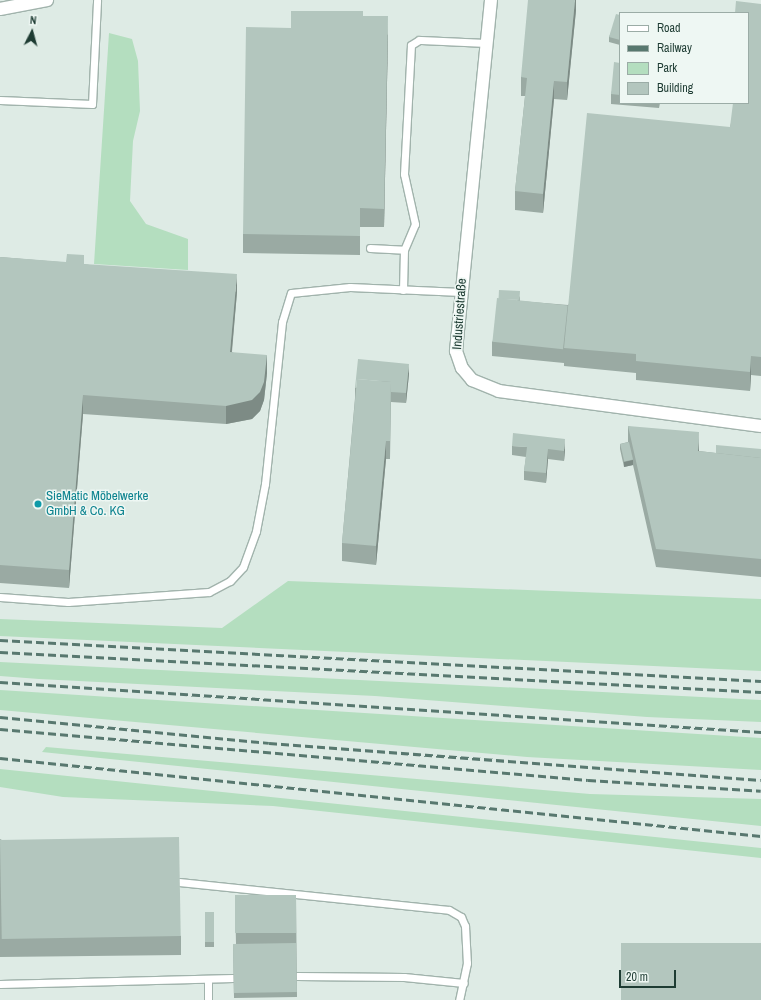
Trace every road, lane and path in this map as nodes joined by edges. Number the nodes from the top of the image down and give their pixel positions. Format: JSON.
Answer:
{"nodes":[{"id":1,"x":47,"y":0,"type":"edge"},
{"id":2,"x":97,"y":0,"type":"edge"},
{"id":3,"x":491,"y":0,"type":"edge"},
{"id":4,"x":0,"y":9,"type":"edge"},
{"id":5,"x":488,"y":43,"type":"junction"},
{"id":6,"x":0,"y":100,"type":"edge"},
{"id":7,"x":370,"y":248,"type":"dead end"},
{"id":8,"x":404,"y":250,"type":"junction"},
{"id":9,"x":403,"y":290,"type":"junction"},
{"id":10,"x":461,"y":292,"type":"junction"},
{"id":11,"x":761,"y":426,"type":"edge"},
{"id":12,"x":0,"y":597,"type":"edge"},
{"id":13,"x":180,"y":882,"type":"edge"},
{"id":14,"x":297,"y":976,"type":"edge"},
{"id":15,"x":233,"y":978,"type":"edge"},
{"id":16,"x":208,"y":979,"type":"junction"},
{"id":17,"x":464,"y":983,"type":"junction"},
{"id":18,"x":0,"y":984,"type":"edge"},
{"id":19,"x":208,"y":1000,"type":"edge"},
{"id":20,"x":459,"y":1000,"type":"edge"}],
"edges":[{"from":1,"to":4,"type":"street"},
{"from":2,"to":6,"type":"lane"},
{"from":3,"to":5,"type":"street","name":"Industriestraße"},
{"from":5,"to":8,"type":"lane"},
{"from":5,"to":10,"type":"street","name":"Industriestraße"},
{"from":7,"to":8,"type":"lane"},
{"from":8,"to":9,"type":"lane"},
{"from":9,"to":10,"type":"lane"},
{"from":9,"to":12,"type":"lane"},
{"from":10,"to":11,"type":"street","name":"Industriestraße"},
{"from":13,"to":17,"type":"lane"},
{"from":14,"to":17,"type":"lane"},
{"from":15,"to":16,"type":"lane"},
{"from":16,"to":18,"type":"lane"},
{"from":16,"to":19,"type":"lane"},
{"from":17,"to":20,"type":"lane"}]}
